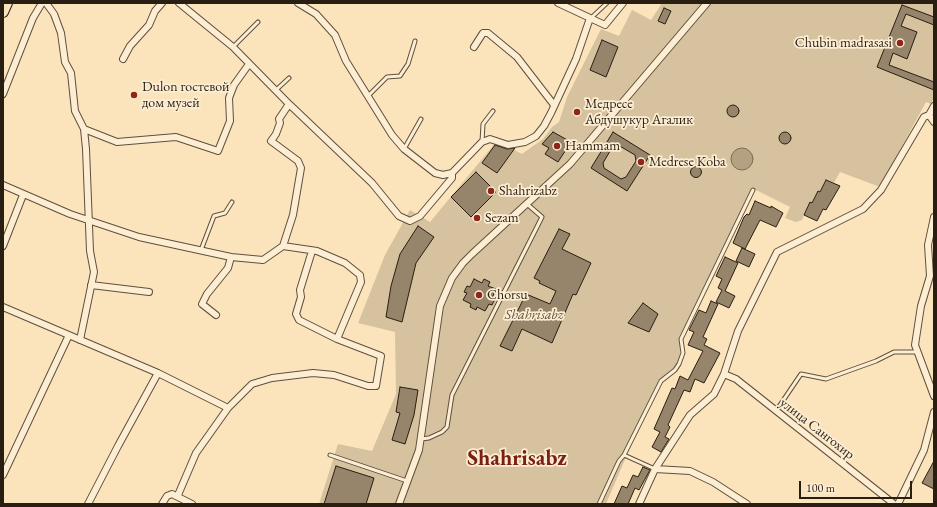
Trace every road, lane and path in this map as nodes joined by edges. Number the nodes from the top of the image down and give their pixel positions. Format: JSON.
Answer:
{"nodes":[{"id":1,"x":7,"y":3,"type":"edge"},
{"id":2,"x":42,"y":3,"type":"edge"},
{"id":3,"x":46,"y":3,"type":"edge"},
{"id":4,"x":162,"y":3,"type":"edge"},
{"id":5,"x":179,"y":3,"type":"edge"},
{"id":6,"x":298,"y":3,"type":"edge"},
{"id":7,"x":558,"y":3,"type":"edge"},
{"id":8,"x":607,"y":3,"type":"edge"},
{"id":9,"x":623,"y":3,"type":"edge"},
{"id":10,"x":708,"y":3,"type":"edge"},
{"id":11,"x":3,"y":12,"type":"edge"},
{"id":12,"x":590,"y":18,"type":"junction"},
{"id":13,"x":258,"y":22,"type":"dead end"},
{"id":14,"x":415,"y":41,"type":"dead end"},
{"id":15,"x":233,"y":47,"type":"junction"},
{"id":16,"x":474,"y":47,"type":"dead end"},
{"id":17,"x":123,"y":59,"type":"dead end"},
{"id":18,"x":249,"y":64,"type":"junction"},
{"id":19,"x":289,"y":78,"type":"dead end"},
{"id":20,"x":276,"y":91,"type":"junction"},
{"id":21,"x":3,"y":94,"type":"edge"},
{"id":22,"x":368,"y":96,"type":"junction"},
{"id":23,"x":289,"y":104,"type":"junction"},
{"id":24,"x":554,"y":105,"type":"junction"},
{"id":25,"x":934,"y":106,"type":"edge"},
{"id":26,"x":493,"y":111,"type":"dead end"},
{"id":27,"x":929,"y":115,"type":"junction"},
{"id":28,"x":422,"y":119,"type":"dead end"},
{"id":29,"x":934,"y":122,"type":"edge"},
{"id":30,"x":84,"y":129,"type":"junction"},
{"id":31,"x":482,"y":142,"type":"junction"},
{"id":32,"x":404,"y":149,"type":"junction"},
{"id":33,"x":452,"y":173,"type":"junction"},
{"id":34,"x":3,"y":185,"type":"edge"},
{"id":35,"x":753,"y":190,"type":"dead end"},
{"id":36,"x":23,"y":194,"type":"junction"},
{"id":37,"x":232,"y":202,"type":"dead end"},
{"id":38,"x":527,"y":204,"type":"junction"},
{"id":39,"x":934,"y":217,"type":"edge"},
{"id":40,"x":89,"y":221,"type":"junction"},
{"id":41,"x":3,"y":246,"type":"edge"},
{"id":42,"x":284,"y":246,"type":"junction"},
{"id":43,"x":312,"y":251,"type":"junction"},
{"id":44,"x":200,"y":252,"type":"junction"},
{"id":45,"x":231,"y":257,"type":"junction"},
{"id":46,"x":932,"y":262,"type":"edge"},
{"id":47,"x":932,"y":277,"type":"edge"},
{"id":48,"x":91,"y":285,"type":"junction"},
{"id":49,"x":149,"y":292,"type":"dead end"},
{"id":50,"x":3,"y":307,"type":"edge"},
{"id":51,"x":216,"y":315,"type":"dead end"},
{"id":52,"x":69,"y":335,"type":"junction"},
{"id":53,"x":337,"y":338,"type":"junction"},
{"id":54,"x":80,"y":340,"type":"junction"},
{"id":55,"x":916,"y":352,"type":"junction"},
{"id":56,"x":158,"y":373,"type":"junction"},
{"id":57,"x":724,"y":374,"type":"junction"},
{"id":58,"x":934,"y":396,"type":"edge"},
{"id":59,"x":228,"y":408,"type":"junction"},
{"id":60,"x":776,"y":411,"type":"junction"},
{"id":61,"x":934,"y":412,"type":"edge"},
{"id":62,"x":421,"y":439,"type":"junction"},
{"id":63,"x":330,"y":455,"type":"dead end"},
{"id":64,"x":624,"y":455,"type":"junction"},
{"id":65,"x":655,"y":469,"type":"junction"},
{"id":66,"x":3,"y":475,"type":"edge"},
{"id":67,"x":407,"y":481,"type":"junction"},
{"id":68,"x":178,"y":495,"type":"junction"},
{"id":69,"x":88,"y":504,"type":"edge"},
{"id":70,"x":162,"y":504,"type":"edge"},
{"id":71,"x":192,"y":504,"type":"edge"},
{"id":72,"x":399,"y":504,"type":"edge"},
{"id":73,"x":599,"y":504,"type":"edge"},
{"id":74,"x":639,"y":504,"type":"edge"},
{"id":75,"x":747,"y":504,"type":"edge"},
{"id":76,"x":894,"y":504,"type":"edge"},
{"id":77,"x":898,"y":504,"type":"edge"}],
"edges":[{"from":1,"to":11,"type":"main road"},
{"from":2,"to":21,"type":"street"},
{"from":3,"to":30,"type":"street"},
{"from":4,"to":17,"type":"street"},
{"from":5,"to":15,"type":"street"},
{"from":6,"to":22,"type":"street"},
{"from":7,"to":12,"type":"street"},
{"from":8,"to":12,"type":"lane"},
{"from":9,"to":12,"type":"street"},
{"from":10,"to":38,"type":"street"},
{"from":12,"to":24,"type":"street"},
{"from":13,"to":15,"type":"lane"},
{"from":14,"to":22,"type":"lane"},
{"from":15,"to":18,"type":"street"},
{"from":16,"to":24,"type":"street"},
{"from":18,"to":20,"type":"street"},
{"from":18,"to":30,"type":"street"},
{"from":19,"to":20,"type":"lane"},
{"from":20,"to":23,"type":"street"},
{"from":22,"to":32,"type":"street"},
{"from":23,"to":33,"type":"street"},
{"from":23,"to":42,"type":"street"},
{"from":24,"to":31,"type":"street"},
{"from":25,"to":27,"type":"street"},
{"from":26,"to":31,"type":"lane"},
{"from":27,"to":29,"type":"street"},
{"from":27,"to":57,"type":"street"},
{"from":28,"to":32,"type":"lane"},
{"from":30,"to":40,"type":"street"},
{"from":31,"to":33,"type":"street"},
{"from":32,"to":33,"type":"street"},
{"from":34,"to":36,"type":"street"},
{"from":35,"to":64,"type":"lane"},
{"from":36,"to":40,"type":"street"},
{"from":36,"to":41,"type":"street"},
{"from":37,"to":44,"type":"lane"},
{"from":38,"to":62,"type":"street"},
{"from":38,"to":62,"type":"lane"},
{"from":39,"to":46,"type":"street"},
{"from":40,"to":44,"type":"street"},
{"from":40,"to":48,"type":"street"},
{"from":42,"to":43,"type":"street"},
{"from":42,"to":45,"type":"street"},
{"from":43,"to":53,"type":"street"},
{"from":43,"to":53,"type":"street"},
{"from":44,"to":45,"type":"street"},
{"from":45,"to":51,"type":"street"},
{"from":46,"to":47,"type":"street"},
{"from":47,"to":55,"type":"street"},
{"from":48,"to":49,"type":"street"},
{"from":48,"to":54,"type":"street"},
{"from":50,"to":52,"type":"street"},
{"from":52,"to":54,"type":"street"},
{"from":52,"to":66,"type":"street"},
{"from":53,"to":59,"type":"street"},
{"from":54,"to":56,"type":"street"},
{"from":55,"to":58,"type":"street"},
{"from":55,"to":60,"type":"lane"},
{"from":56,"to":59,"type":"street"},
{"from":56,"to":69,"type":"street"},
{"from":57,"to":60,"type":"street","name":"улица Сангохир"},
{"from":57,"to":65,"type":"street"},
{"from":59,"to":68,"type":"street"},
{"from":60,"to":76,"type":"street","name":"улица Сангохир"},
{"from":61,"to":77,"type":"street"},
{"from":62,"to":67,"type":"street"},
{"from":63,"to":67,"type":"lane"},
{"from":64,"to":65,"type":"lane"},
{"from":64,"to":73,"type":"lane"},
{"from":65,"to":74,"type":"street"},
{"from":65,"to":75,"type":"street"},
{"from":67,"to":72,"type":"street"},
{"from":68,"to":70,"type":"street"},
{"from":68,"to":71,"type":"street"}]}
